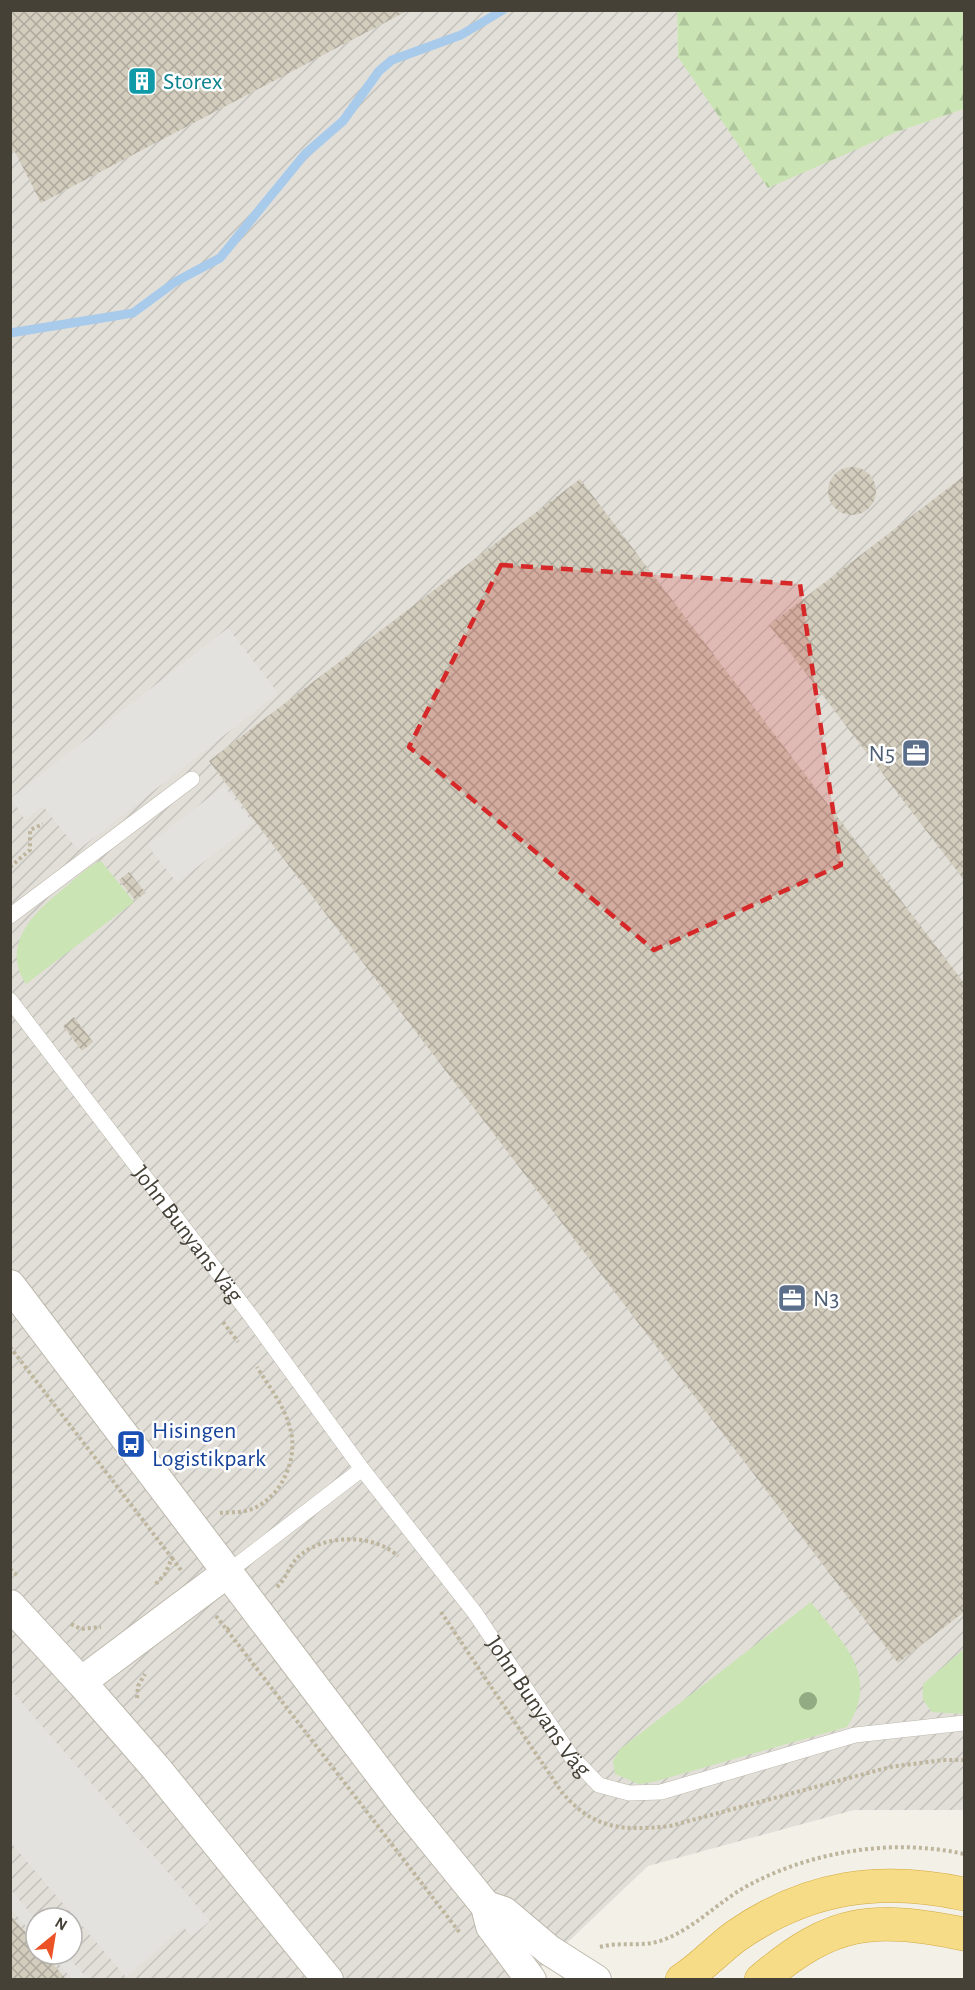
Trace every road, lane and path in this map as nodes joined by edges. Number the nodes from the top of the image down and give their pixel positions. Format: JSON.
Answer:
{"nodes":[{"id":1,"x":192,"y":779,"type":"dead end"},
{"id":2,"x":43,"y":824,"type":"dead end"},
{"id":3,"x":10,"y":867,"type":"edge"},
{"id":4,"x":10,"y":916,"type":"edge"},
{"id":5,"x":10,"y":1000,"type":"edge"},
{"id":6,"x":10,"y":1285,"type":"edge"},
{"id":7,"x":220,"y":1318,"type":"dead end"},
{"id":8,"x":241,"y":1346,"type":"dead end"},
{"id":9,"x":10,"y":1347,"type":"edge"},
{"id":10,"x":255,"y":1364,"type":"dead end"},
{"id":11,"x":362,"y":1469,"type":"junction"},
{"id":12,"x":195,"y":1527,"type":"junction"},
{"id":13,"x":164,"y":1548,"type":"junction"},
{"id":14,"x":10,"y":1569,"type":"edge"},
{"id":15,"x":228,"y":1572,"type":"junction"},
{"id":16,"x":19,"y":1577,"type":"dead end"},
{"id":17,"x":149,"y":1592,"type":"dead end"},
{"id":18,"x":10,"y":1605,"type":"edge"},
{"id":19,"x":61,"y":1617,"type":"dead end"},
{"id":20,"x":105,"y":1626,"type":"dead end"},
{"id":21,"x":227,"y":1630,"type":"dead end"},
{"id":22,"x":81,"y":1682,"type":"junction"},
{"id":23,"x":964,"y":1723,"type":"edge"},
{"id":24,"x":964,"y":1894,"type":"edge"},
{"id":25,"x":486,"y":1906,"type":"junction"},
{"id":26,"x":964,"y":1934,"type":"edge"},
{"id":27,"x":463,"y":1936,"type":"dead end"},
{"id":28,"x":328,"y":1980,"type":"edge"},
{"id":29,"x":531,"y":1980,"type":"edge"},
{"id":30,"x":596,"y":1980,"type":"edge"},
{"id":31,"x":682,"y":1980,"type":"edge"},
{"id":32,"x":761,"y":1980,"type":"edge"}],
"edges":[{"from":1,"to":4,"type":"lane"},
{"from":2,"to":3,"type":"path"},
{"from":5,"to":11,"type":"lane","name":"John Bunyans Väg"},
{"from":6,"to":12,"type":"street"},
{"from":7,"to":8,"type":"path"},
{"from":9,"to":13,"type":"path"},
{"from":10,"to":12,"type":"path"},
{"from":11,"to":15,"type":"lane"},
{"from":11,"to":23,"type":"lane","name":"John Bunyans Väg"},
{"from":12,"to":13,"type":"path"},
{"from":12,"to":15,"type":"street"},
{"from":13,"to":17,"type":"path"},
{"from":14,"to":16,"type":"path"},
{"from":15,"to":22,"type":"street"},
{"from":15,"to":25,"type":"street"},
{"from":18,"to":22,"type":"street"},
{"from":19,"to":20,"type":"path"},
{"from":21,"to":27,"type":"path"},
{"from":22,"to":28,"type":"street"},
{"from":24,"to":31,"type":"highway"},
{"from":25,"to":29,"type":"street"},
{"from":25,"to":30,"type":"street"},
{"from":26,"to":32,"type":"highway"}]}
